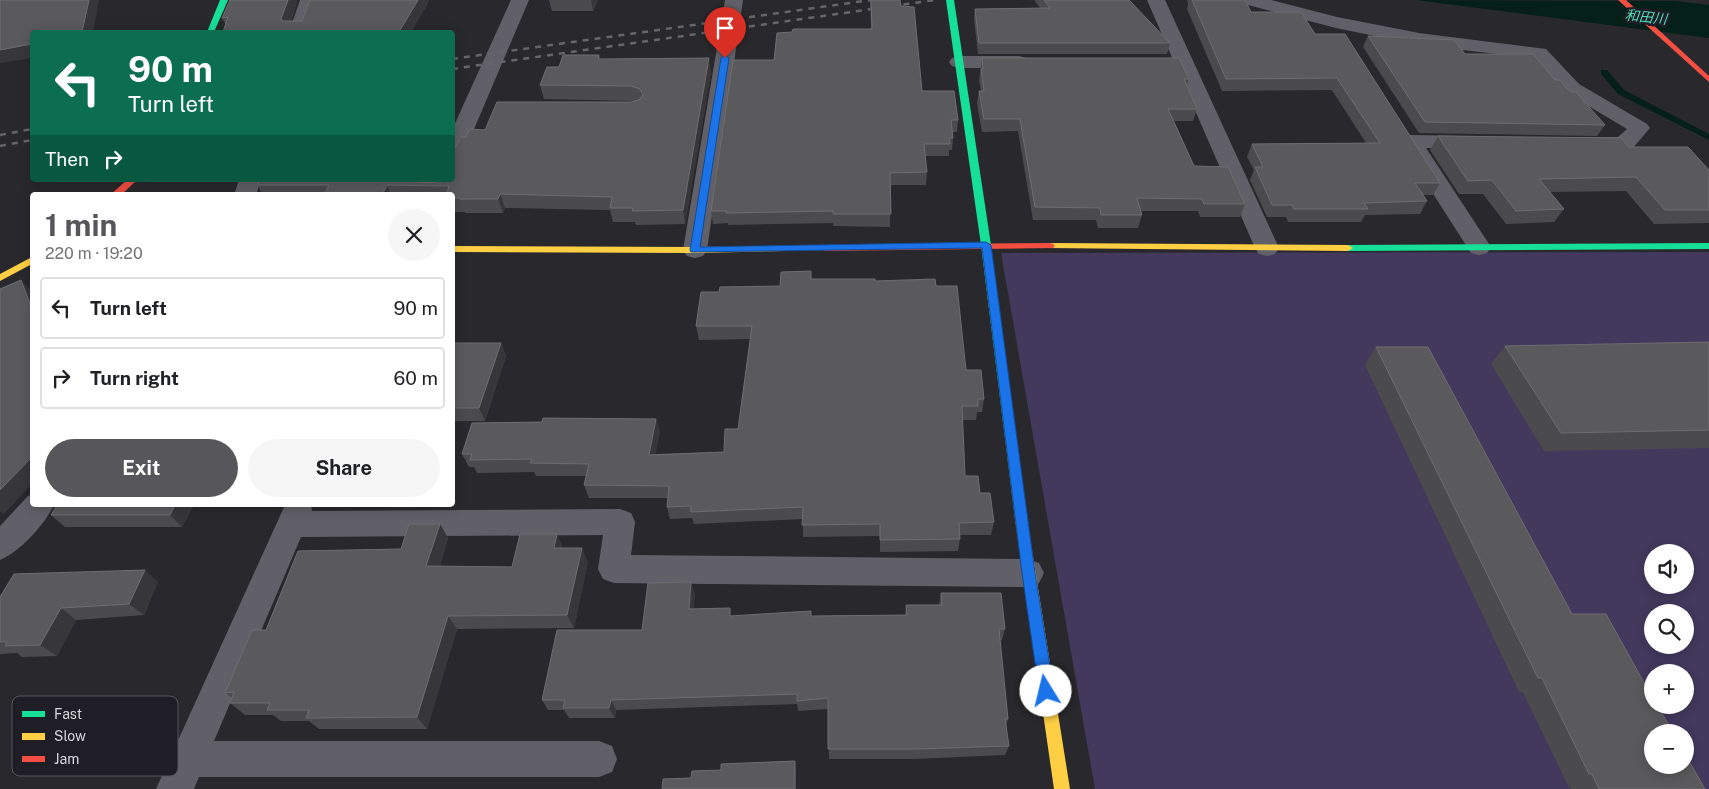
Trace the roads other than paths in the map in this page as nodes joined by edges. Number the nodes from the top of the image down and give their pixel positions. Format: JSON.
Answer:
{"nodes":[{"id":1,"x":224,"y":0,"type":"edge"},
{"id":2,"x":310,"y":0,"type":"edge"},
{"id":3,"x":520,"y":0,"type":"edge"},
{"id":4,"x":734,"y":0,"type":"edge"},
{"id":5,"x":950,"y":0,"type":"edge"},
{"id":6,"x":1156,"y":0,"type":"edge"},
{"id":7,"x":1250,"y":0,"type":"edge"},
{"id":8,"x":1622,"y":0,"type":"edge"},
{"id":9,"x":1336,"y":22,"type":"junction"},
{"id":10,"x":211,"y":30,"type":"edge"},
{"id":11,"x":299,"y":30,"type":"edge"},
{"id":12,"x":1352,"y":48,"type":"edge"},
{"id":13,"x":959,"y":62,"type":"junction"},
{"id":14,"x":1037,"y":62,"type":"edge"},
{"id":15,"x":1709,"y":80,"type":"edge"},
{"id":16,"x":1488,"y":142,"type":"edge"},
{"id":17,"x":1565,"y":143,"type":"edge"},
{"id":18,"x":455,"y":150,"type":"edge"},
{"id":19,"x":130,"y":182,"type":"edge"},
{"id":20,"x":119,"y":192,"type":"edge"},
{"id":21,"x":986,"y":245,"type":"junction"},
{"id":22,"x":1709,"y":246,"type":"edge"},
{"id":23,"x":1479,"y":247,"type":"junction"},
{"id":24,"x":455,"y":248,"type":"edge"},
{"id":25,"x":1267,"y":248,"type":"junction"},
{"id":26,"x":695,"y":250,"type":"junction"},
{"id":27,"x":30,"y":261,"type":"edge"},
{"id":28,"x":0,"y":278,"type":"edge"},
{"id":29,"x":37,"y":507,"type":"edge"},
{"id":30,"x":295,"y":515,"type":"edge"},
{"id":31,"x":0,"y":546,"type":"edge"},
{"id":32,"x":1028,"y":573,"type":"junction"},
{"id":33,"x":599,"y":759,"type":"dead end"},
{"id":34,"x":182,"y":774,"type":"edge"},
{"id":35,"x":1062,"y":789,"type":"edge"}],
"edges":[{"from":1,"to":10,"type":"street"},
{"from":2,"to":11,"type":"street"},
{"from":3,"to":18,"type":"street"},
{"from":4,"to":26,"type":"street"},
{"from":5,"to":13,"type":"street"},
{"from":6,"to":25,"type":"street"},
{"from":7,"to":9,"type":"street"},
{"from":8,"to":15,"type":"street"},
{"from":9,"to":12,"type":"street"},
{"from":9,"to":17,"type":"street"},
{"from":13,"to":14,"type":"street"},
{"from":13,"to":21,"type":"street"},
{"from":16,"to":23,"type":"street"},
{"from":19,"to":20,"type":"street"},
{"from":21,"to":25,"type":"street"},
{"from":21,"to":26,"type":"street"},
{"from":21,"to":32,"type":"street"},
{"from":22,"to":23,"type":"street"},
{"from":23,"to":25,"type":"street"},
{"from":24,"to":26,"type":"street"},
{"from":27,"to":28,"type":"street"},
{"from":29,"to":31,"type":"street"},
{"from":30,"to":32,"type":"street"},
{"from":30,"to":34,"type":"street"},
{"from":32,"to":35,"type":"street"},
{"from":33,"to":34,"type":"street"}]}
